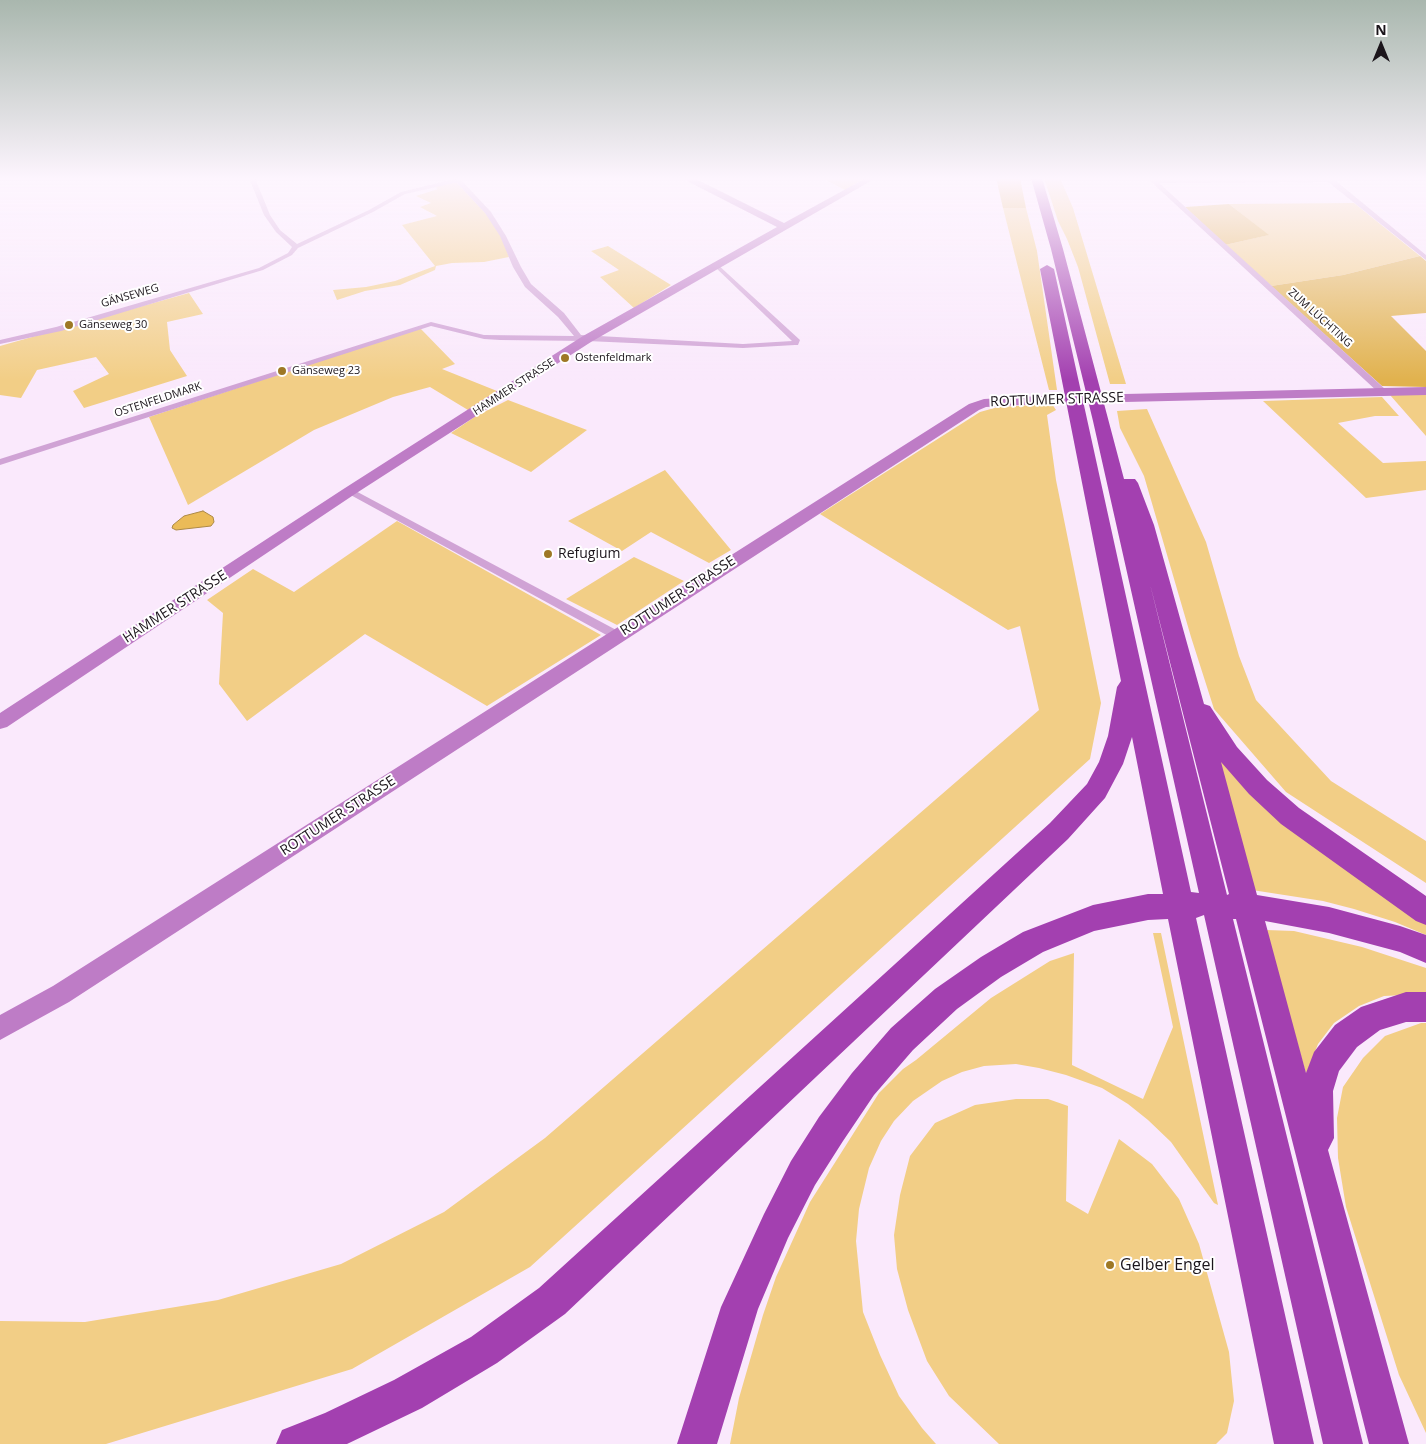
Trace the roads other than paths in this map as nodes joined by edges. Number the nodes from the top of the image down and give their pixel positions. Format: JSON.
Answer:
{"nodes":[{"id":1,"x":299,"y":245,"type":"edge"},
{"id":2,"x":507,"y":245,"type":"edge"},
{"id":3,"x":752,"y":245,"type":"edge"},
{"id":4,"x":1041,"y":245,"type":"edge"},
{"id":5,"x":1056,"y":245,"type":"edge"},
{"id":6,"x":1224,"y":245,"type":"edge"},
{"id":7,"x":1410,"y":245,"type":"edge"},
{"id":8,"x":296,"y":247,"type":"joint"},
{"id":9,"x":1426,"y":258,"type":"edge"},
{"id":10,"x":716,"y":265,"type":"junction"},
{"id":11,"x":587,"y":339,"type":"junction"},
{"id":12,"x":0,"y":342,"type":"edge"},
{"id":13,"x":1382,"y":391,"type":"junction"},
{"id":14,"x":1426,"y":391,"type":"edge"},
{"id":15,"x":1039,"y":400,"type":"joint"},
{"id":16,"x":1101,"y":420,"type":"junction"},
{"id":17,"x":0,"y":462,"type":"edge"},
{"id":18,"x":350,"y":491,"type":"junction"},
{"id":19,"x":616,"y":635,"type":"junction"},
{"id":20,"x":1184,"y":672,"type":"junction"},
{"id":21,"x":1130,"y":673,"type":"junction"},
{"id":22,"x":0,"y":722,"type":"edge"},
{"id":23,"x":1212,"y":902,"type":"junction"},
{"id":24,"x":1426,"y":912,"type":"edge"},
{"id":25,"x":1426,"y":949,"type":"edge"},
{"id":26,"x":1426,"y":1007,"type":"edge"},
{"id":27,"x":0,"y":1028,"type":"edge"},
{"id":28,"x":1326,"y":1210,"type":"junction"},
{"id":29,"x":701,"y":1431,"type":"edge"},
{"id":30,"x":296,"y":1444,"type":"edge"},
{"id":31,"x":1294,"y":1444,"type":"edge"},
{"id":32,"x":1343,"y":1444,"type":"edge"},
{"id":33,"x":1390,"y":1444,"type":"edge"}],
"edges":[{"from":1,"to":8,"type":"street","name":"GÄNSEWEG"},
{"from":2,"to":11,"type":"street","name":"GÄNSEWEG"},
{"from":3,"to":10,"type":"main road","name":"HAMMER STRASSE"},
{"from":4,"to":21,"type":"highway"},
{"from":5,"to":16,"type":"highway"},
{"from":6,"to":13,"type":"street","name":"ZUM LÜCHTING"},
{"from":7,"to":9,"type":"street"},
{"from":8,"to":12,"type":"street","name":"GÄNSEWEG"},
{"from":10,"to":11,"type":"main road","name":"HAMMER STRASSE"},
{"from":10,"to":11,"type":"street","name":"OSTENFELDMARK"},
{"from":11,"to":17,"type":"street","name":"OSTENFELDMARK"},
{"from":11,"to":18,"type":"main road","name":"HAMMER STRASSE"},
{"from":13,"to":14,"type":"main road","name":"ROTTUMER STRASSE"},
{"from":13,"to":15,"type":"main road","name":"ROTTUMER STRASSE"},
{"from":15,"to":19,"type":"street","name":"ROTTUMER STRASSE"},
{"from":16,"to":20,"type":"highway"},
{"from":16,"to":23,"type":"highway"},
{"from":18,"to":19,"type":"street"},
{"from":18,"to":22,"type":"main road","name":"HAMMER STRASSE"},
{"from":19,"to":27,"type":"main road","name":"ROTTUMER STRASSE"},
{"from":20,"to":23,"type":"highway"},
{"from":20,"to":24,"type":"highway"},
{"from":21,"to":23,"type":"highway"},
{"from":21,"to":30,"type":"highway"},
{"from":23,"to":28,"type":"highway"},
{"from":23,"to":31,"type":"highway"},
{"from":23,"to":32,"type":"highway"},
{"from":25,"to":29,"type":"highway"},
{"from":26,"to":28,"type":"highway"},
{"from":28,"to":33,"type":"highway"}]}
